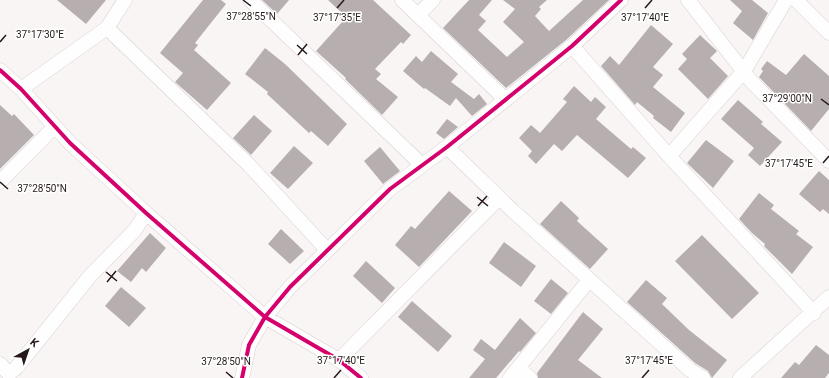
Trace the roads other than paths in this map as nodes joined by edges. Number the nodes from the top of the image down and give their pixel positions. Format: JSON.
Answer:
{"nodes":[{"id":1,"x":125,"y":0,"type":"edge"},
{"id":2,"x":250,"y":0,"type":"edge"},
{"id":3,"x":402,"y":0,"type":"edge"},
{"id":4,"x":433,"y":0,"type":"edge"},
{"id":5,"x":620,"y":0,"type":"edge"},
{"id":6,"x":688,"y":0,"type":"edge"},
{"id":7,"x":786,"y":0,"type":"edge"},
{"id":8,"x":796,"y":0,"type":"edge"},
{"id":9,"x":418,"y":15,"type":"junction"},
{"id":10,"x":107,"y":28,"type":"junction"},
{"id":11,"x":829,"y":33,"type":"edge"},
{"id":12,"x":572,"y":46,"type":"junction"},
{"id":13,"x":0,"y":70,"type":"edge"},
{"id":14,"x":744,"y":71,"type":"junction"},
{"id":15,"x":21,"y":89,"type":"junction"},
{"id":16,"x":506,"y":100,"type":"junction"},
{"id":17,"x":55,"y":126,"type":"junction"},
{"id":18,"x":447,"y":147,"type":"junction"},
{"id":19,"x":669,"y":156,"type":"junction"},
{"id":20,"x":829,"y":161,"type":"edge"},
{"id":21,"x":422,"y":166,"type":"junction"},
{"id":22,"x":0,"y":182,"type":"edge"},
{"id":23,"x":499,"y":198,"type":"junction"},
{"id":24,"x":146,"y":213,"type":"junction"},
{"id":25,"x":327,"y":250,"type":"junction"},
{"id":26,"x":589,"y":280,"type":"junction"},
{"id":27,"x":829,"y":297,"type":"edge"},
{"id":28,"x":814,"y":313,"type":"junction"},
{"id":29,"x":265,"y":317,"type":"junction"},
{"id":30,"x":339,"y":360,"type":"junction"},
{"id":31,"x":514,"y":373,"type":"edge"},
{"id":32,"x":7,"y":374,"type":"edge"},
{"id":33,"x":242,"y":378,"type":"edge"},
{"id":34,"x":361,"y":378,"type":"edge"},
{"id":35,"x":530,"y":378,"type":"edge"},
{"id":36,"x":703,"y":378,"type":"edge"},
{"id":37,"x":740,"y":378,"type":"edge"}],
"edges":[{"from":1,"to":10,"type":"street"},
{"from":2,"to":21,"type":"street"},
{"from":3,"to":9,"type":"street"},
{"from":4,"to":9,"type":"street"},
{"from":5,"to":12,"type":"street"},
{"from":6,"to":14,"type":"street"},
{"from":7,"to":14,"type":"street"},
{"from":8,"to":11,"type":"street"},
{"from":9,"to":16,"type":"street"},
{"from":10,"to":15,"type":"street"},
{"from":10,"to":25,"type":"street"},
{"from":12,"to":16,"type":"street"},
{"from":12,"to":19,"type":"street"},
{"from":13,"to":15,"type":"street"},
{"from":14,"to":19,"type":"street"},
{"from":14,"to":20,"type":"street"},
{"from":15,"to":17,"type":"street"},
{"from":16,"to":18,"type":"street"},
{"from":17,"to":22,"type":"street"},
{"from":17,"to":24,"type":"street"},
{"from":18,"to":21,"type":"street"},
{"from":18,"to":23,"type":"street"},
{"from":19,"to":28,"type":"street"},
{"from":21,"to":25,"type":"street"},
{"from":23,"to":26,"type":"street"},
{"from":23,"to":30,"type":"street"},
{"from":24,"to":29,"type":"street"},
{"from":24,"to":32,"type":"street"},
{"from":25,"to":29,"type":"street"},
{"from":26,"to":31,"type":"street"},
{"from":26,"to":36,"type":"street"},
{"from":27,"to":28,"type":"street"},
{"from":28,"to":37,"type":"street"},
{"from":29,"to":30,"type":"street"},
{"from":29,"to":33,"type":"street"},
{"from":30,"to":34,"type":"street"},
{"from":31,"to":35,"type":"street"}]}
